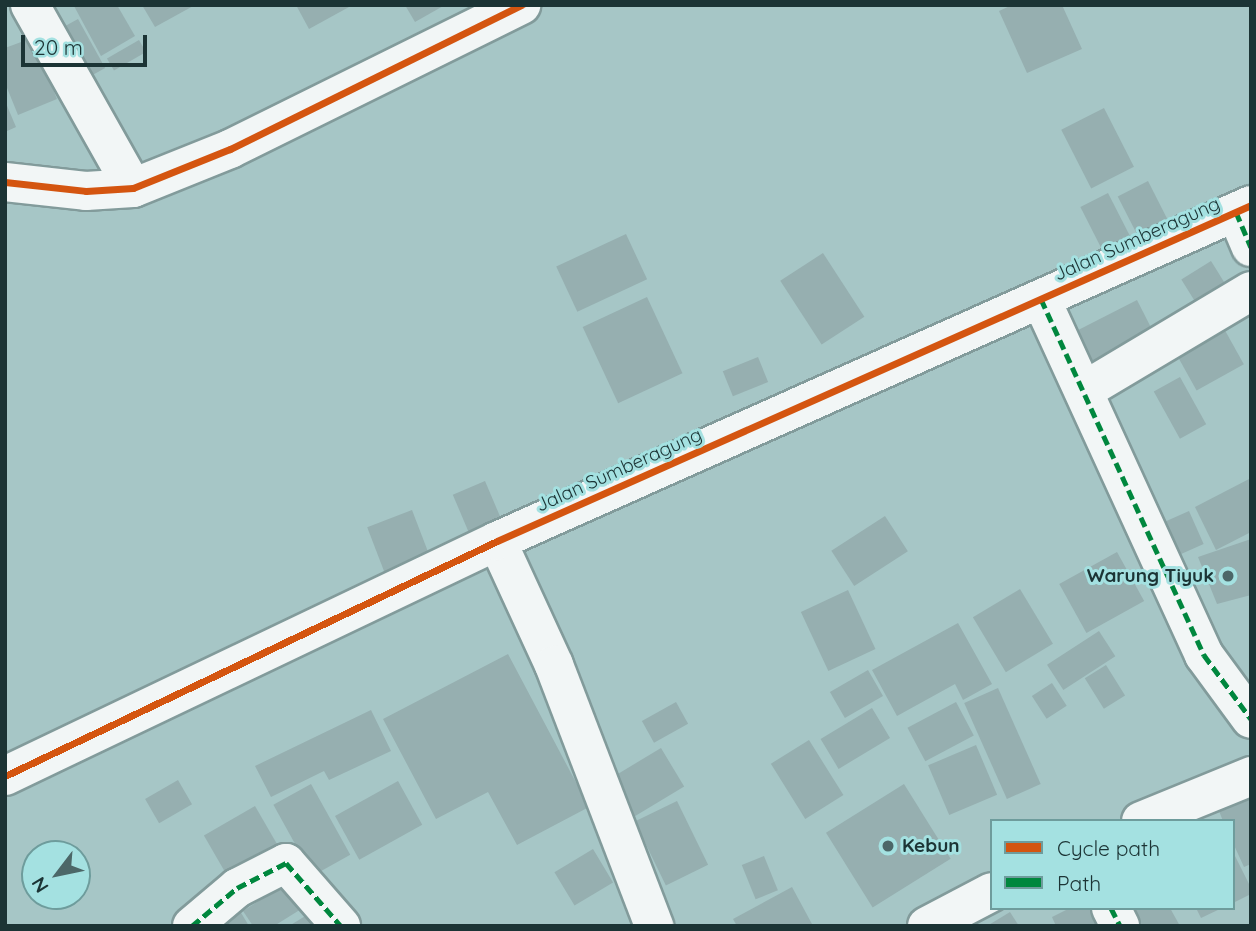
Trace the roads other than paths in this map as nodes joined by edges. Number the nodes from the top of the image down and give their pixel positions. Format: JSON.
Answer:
{"nodes":[{"id":1,"x":30,"y":5,"type":"edge"},
{"id":2,"x":521,"y":5,"type":"edge"},
{"id":3,"x":5,"y":181,"type":"edge"},
{"id":4,"x":133,"y":188,"type":"junction"},
{"id":5,"x":1243,"y":209,"type":"edge"},
{"id":6,"x":1251,"y":247,"type":"edge"},
{"id":7,"x":1251,"y":290,"type":"edge"},
{"id":8,"x":1046,"y":310,"type":"junction"},
{"id":9,"x":1081,"y":383,"type":"junction"},
{"id":10,"x":497,"y":541,"type":"junction"},
{"id":11,"x":1251,"y":719,"type":"edge"},
{"id":12,"x":5,"y":776,"type":"edge"},
{"id":13,"x":1251,"y":776,"type":"edge"},
{"id":14,"x":1146,"y":819,"type":"edge"},
{"id":15,"x":990,"y":893,"type":"edge"},
{"id":16,"x":1112,"y":910,"type":"edge"},
{"id":17,"x":192,"y":926,"type":"edge"},
{"id":18,"x":341,"y":926,"type":"edge"},
{"id":19,"x":654,"y":926,"type":"edge"},
{"id":20,"x":926,"y":926,"type":"edge"},
{"id":21,"x":1120,"y":926,"type":"edge"}],
"edges":[{"from":1,"to":4,"type":"street"},
{"from":2,"to":4,"type":"street"},
{"from":3,"to":4,"type":"street"},
{"from":5,"to":6,"type":"street"},
{"from":5,"to":8,"type":"street","name":"Jalan Sumberagung"},
{"from":7,"to":9,"type":"street"},
{"from":8,"to":9,"type":"street"},
{"from":8,"to":10,"type":"street","name":"Jalan Sumberagung"},
{"from":9,"to":11,"type":"street"},
{"from":10,"to":12,"type":"street","name":"Jalan Sumberagung"},
{"from":10,"to":19,"type":"street"},
{"from":13,"to":14,"type":"street"},
{"from":15,"to":20,"type":"street"},
{"from":16,"to":21,"type":"street"},
{"from":17,"to":18,"type":"street"}]}
